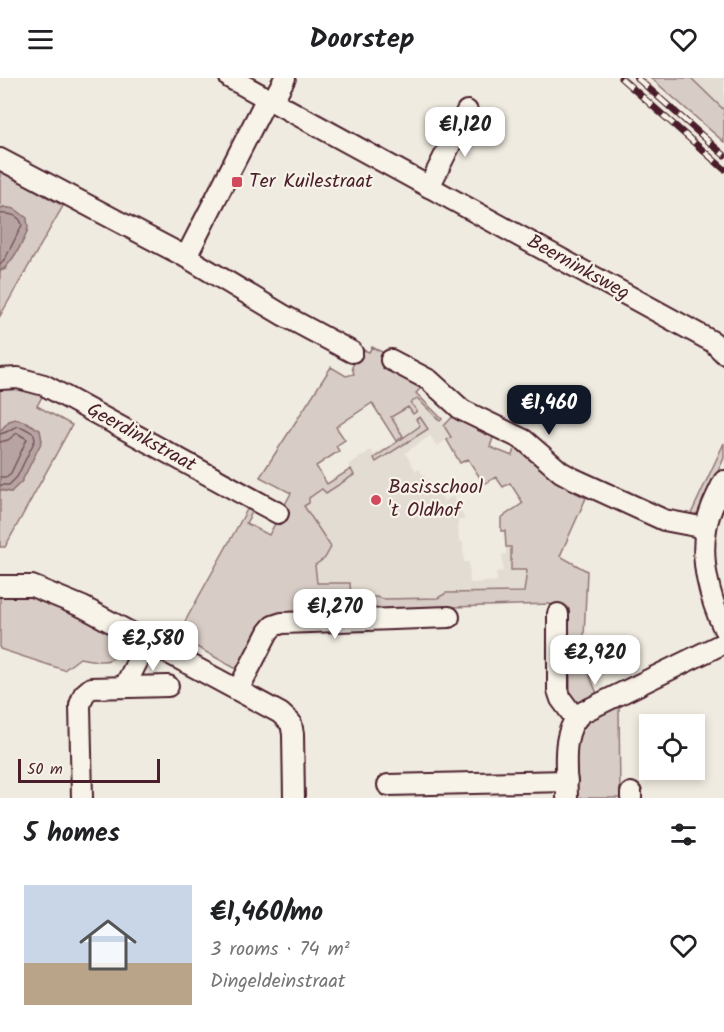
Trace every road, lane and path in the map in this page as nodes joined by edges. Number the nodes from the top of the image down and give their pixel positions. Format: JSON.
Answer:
{"nodes":[{"id":1,"x":230,"y":78,"type":"edge"},
{"id":2,"x":285,"y":78,"type":"edge"},
{"id":3,"x":269,"y":100,"type":"junction"},
{"id":4,"x":467,"y":111,"type":"dead end"},
{"id":5,"x":0,"y":159,"type":"edge"},
{"id":6,"x":429,"y":187,"type":"junction"},
{"id":7,"x":186,"y":257,"type":"junction"},
{"id":8,"x":352,"y":352,"type":"dead end"},
{"id":9,"x":724,"y":353,"type":"edge"},
{"id":10,"x":390,"y":360,"type":"dead end"},
{"id":11,"x":0,"y":379,"type":"edge"},
{"id":12,"x":724,"y":481,"type":"edge"},
{"id":13,"x":278,"y":513,"type":"dead end"},
{"id":14,"x":706,"y":528,"type":"junction"},
{"id":15,"x":0,"y":586,"type":"edge"},
{"id":16,"x":558,"y":614,"type":"dead end"},
{"id":17,"x":449,"y":617,"type":"dead end"},
{"id":18,"x":724,"y":629,"type":"edge"},
{"id":19,"x":147,"y":642,"type":"junction"},
{"id":20,"x":724,"y":643,"type":"edge"},
{"id":21,"x":125,"y":686,"type":"junction"},
{"id":22,"x":168,"y":686,"type":"dead end"},
{"id":23,"x":238,"y":690,"type":"junction"},
{"id":24,"x":575,"y":718,"type":"junction"},
{"id":25,"x":388,"y":785,"type":"dead end"},
{"id":26,"x":567,"y":790,"type":"edge"},
{"id":27,"x":82,"y":798,"type":"edge"},
{"id":28,"x":294,"y":798,"type":"edge"}],
"edges":[{"from":1,"to":3,"type":"street","name":"Beerninksweg"},
{"from":2,"to":3,"type":"street"},
{"from":3,"to":6,"type":"street","name":"Beerninksweg"},
{"from":3,"to":7,"type":"street"},
{"from":4,"to":6,"type":"street"},
{"from":5,"to":7,"type":"street"},
{"from":6,"to":9,"type":"street","name":"Beerninksweg"},
{"from":7,"to":8,"type":"street"},
{"from":10,"to":14,"type":"street"},
{"from":11,"to":13,"type":"street","name":"Geerdinkstraat"},
{"from":12,"to":14,"type":"street"},
{"from":14,"to":18,"type":"street"},
{"from":15,"to":19,"type":"street"},
{"from":16,"to":24,"type":"street"},
{"from":17,"to":23,"type":"street"},
{"from":19,"to":21,"type":"street"},
{"from":19,"to":23,"type":"street"},
{"from":20,"to":24,"type":"street"},
{"from":21,"to":22,"type":"street"},
{"from":21,"to":27,"type":"street"},
{"from":23,"to":28,"type":"street"},
{"from":24,"to":26,"type":"street"},
{"from":25,"to":26,"type":"street"}]}
